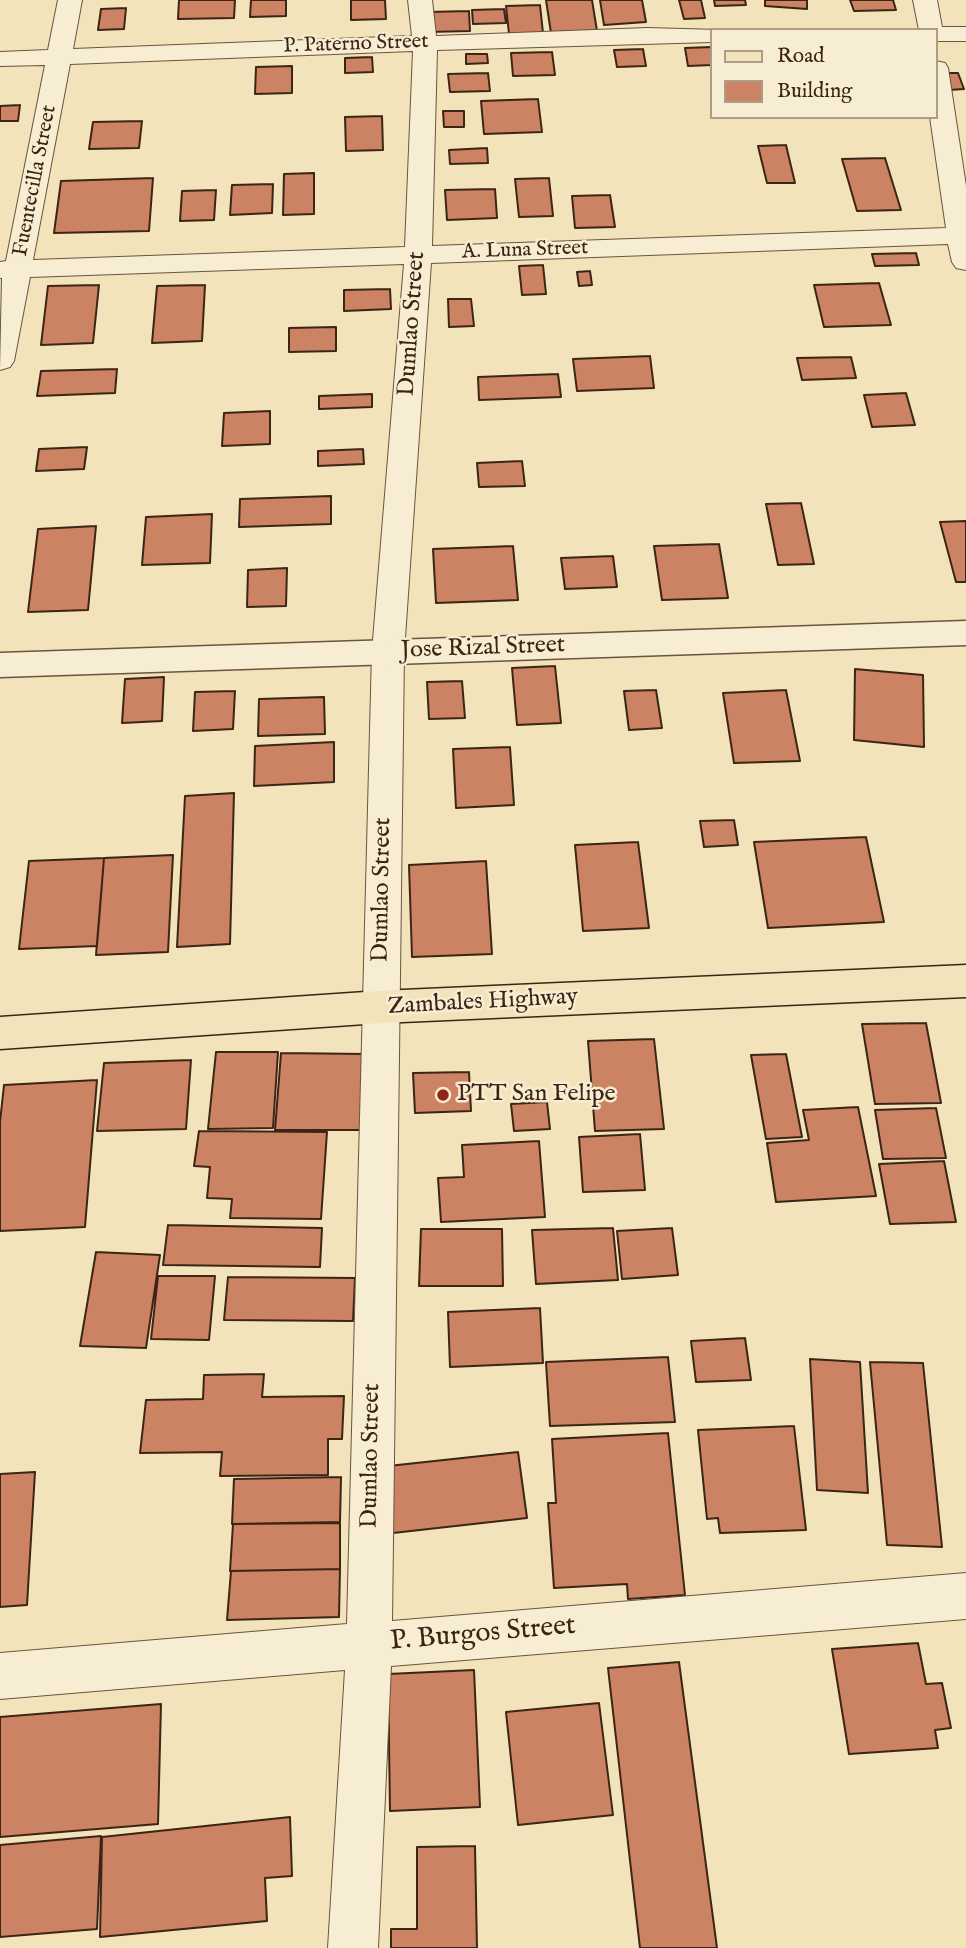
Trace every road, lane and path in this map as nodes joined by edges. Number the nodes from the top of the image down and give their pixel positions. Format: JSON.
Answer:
{"nodes":[{"id":1,"x":70,"y":0,"type":"edge"},
{"id":2,"x":420,"y":0,"type":"edge"},
{"id":3,"x":925,"y":0,"type":"edge"},
{"id":4,"x":931,"y":28,"type":"edge"},
{"id":5,"x":938,"y":34,"type":"edge"},
{"id":6,"x":966,"y":34,"type":"edge"},
{"id":7,"x":710,"y":35,"type":"edge"},
{"id":8,"x":425,"y":43,"type":"junction"},
{"id":9,"x":59,"y":56,"type":"junction"},
{"id":10,"x":0,"y":59,"type":"edge"},
{"id":11,"x":938,"y":80,"type":"edge"},
{"id":12,"x":963,"y":235,"type":"edge"},
{"id":13,"x":418,"y":255,"type":"junction"},
{"id":14,"x":966,"y":262,"type":"edge"},
{"id":15,"x":10,"y":270,"type":"edge"},
{"id":16,"x":0,"y":361,"type":"edge"},
{"id":17,"x":966,"y":633,"type":"edge"},
{"id":18,"x":388,"y":652,"type":"junction"},
{"id":19,"x":0,"y":665,"type":"edge"},
{"id":20,"x":966,"y":982,"type":"edge"},
{"id":21,"x":380,"y":1007,"type":"junction"},
{"id":22,"x":0,"y":1033,"type":"edge"},
{"id":23,"x":966,"y":1596,"type":"edge"},
{"id":24,"x":369,"y":1644,"type":"junction"},
{"id":25,"x":0,"y":1676,"type":"edge"},
{"id":26,"x":353,"y":1948,"type":"edge"}],
"edges":[{"from":1,"to":9,"type":"street","name":"Fuentecilla Street"},
{"from":2,"to":8,"type":"street","name":"Dumlao Street"},
{"from":3,"to":4,"type":"street"},
{"from":5,"to":6,"type":"street"},
{"from":7,"to":8,"type":"street","name":"P. Paterno Street"},
{"from":8,"to":9,"type":"street","name":"P. Paterno Street"},
{"from":8,"to":13,"type":"street","name":"Dumlao Street"},
{"from":9,"to":10,"type":"street","name":"P. Paterno Street"},
{"from":9,"to":15,"type":"street","name":"Fuentecilla Street"},
{"from":11,"to":12,"type":"street"},
{"from":12,"to":13,"type":"street","name":"A. Luna Street"},
{"from":12,"to":14,"type":"street"},
{"from":13,"to":15,"type":"street","name":"A. Luna Street"},
{"from":13,"to":18,"type":"street","name":"Dumlao Street"},
{"from":15,"to":16,"type":"street","name":"Fuentecilla Street"},
{"from":17,"to":18,"type":"street","name":"Jose Rizal Street"},
{"from":18,"to":19,"type":"street","name":"Jose Rizal Street"},
{"from":18,"to":21,"type":"street","name":"Dumlao Street"},
{"from":20,"to":21,"type":"main road","name":"Zambales Highway"},
{"from":21,"to":22,"type":"main road","name":"Zambales Highway"},
{"from":21,"to":24,"type":"street","name":"Dumlao Street"},
{"from":23,"to":24,"type":"street","name":"P. Burgos Street"},
{"from":24,"to":25,"type":"street","name":"P. Burgos Street"},
{"from":24,"to":26,"type":"street","name":"Dumlao Street"}]}
